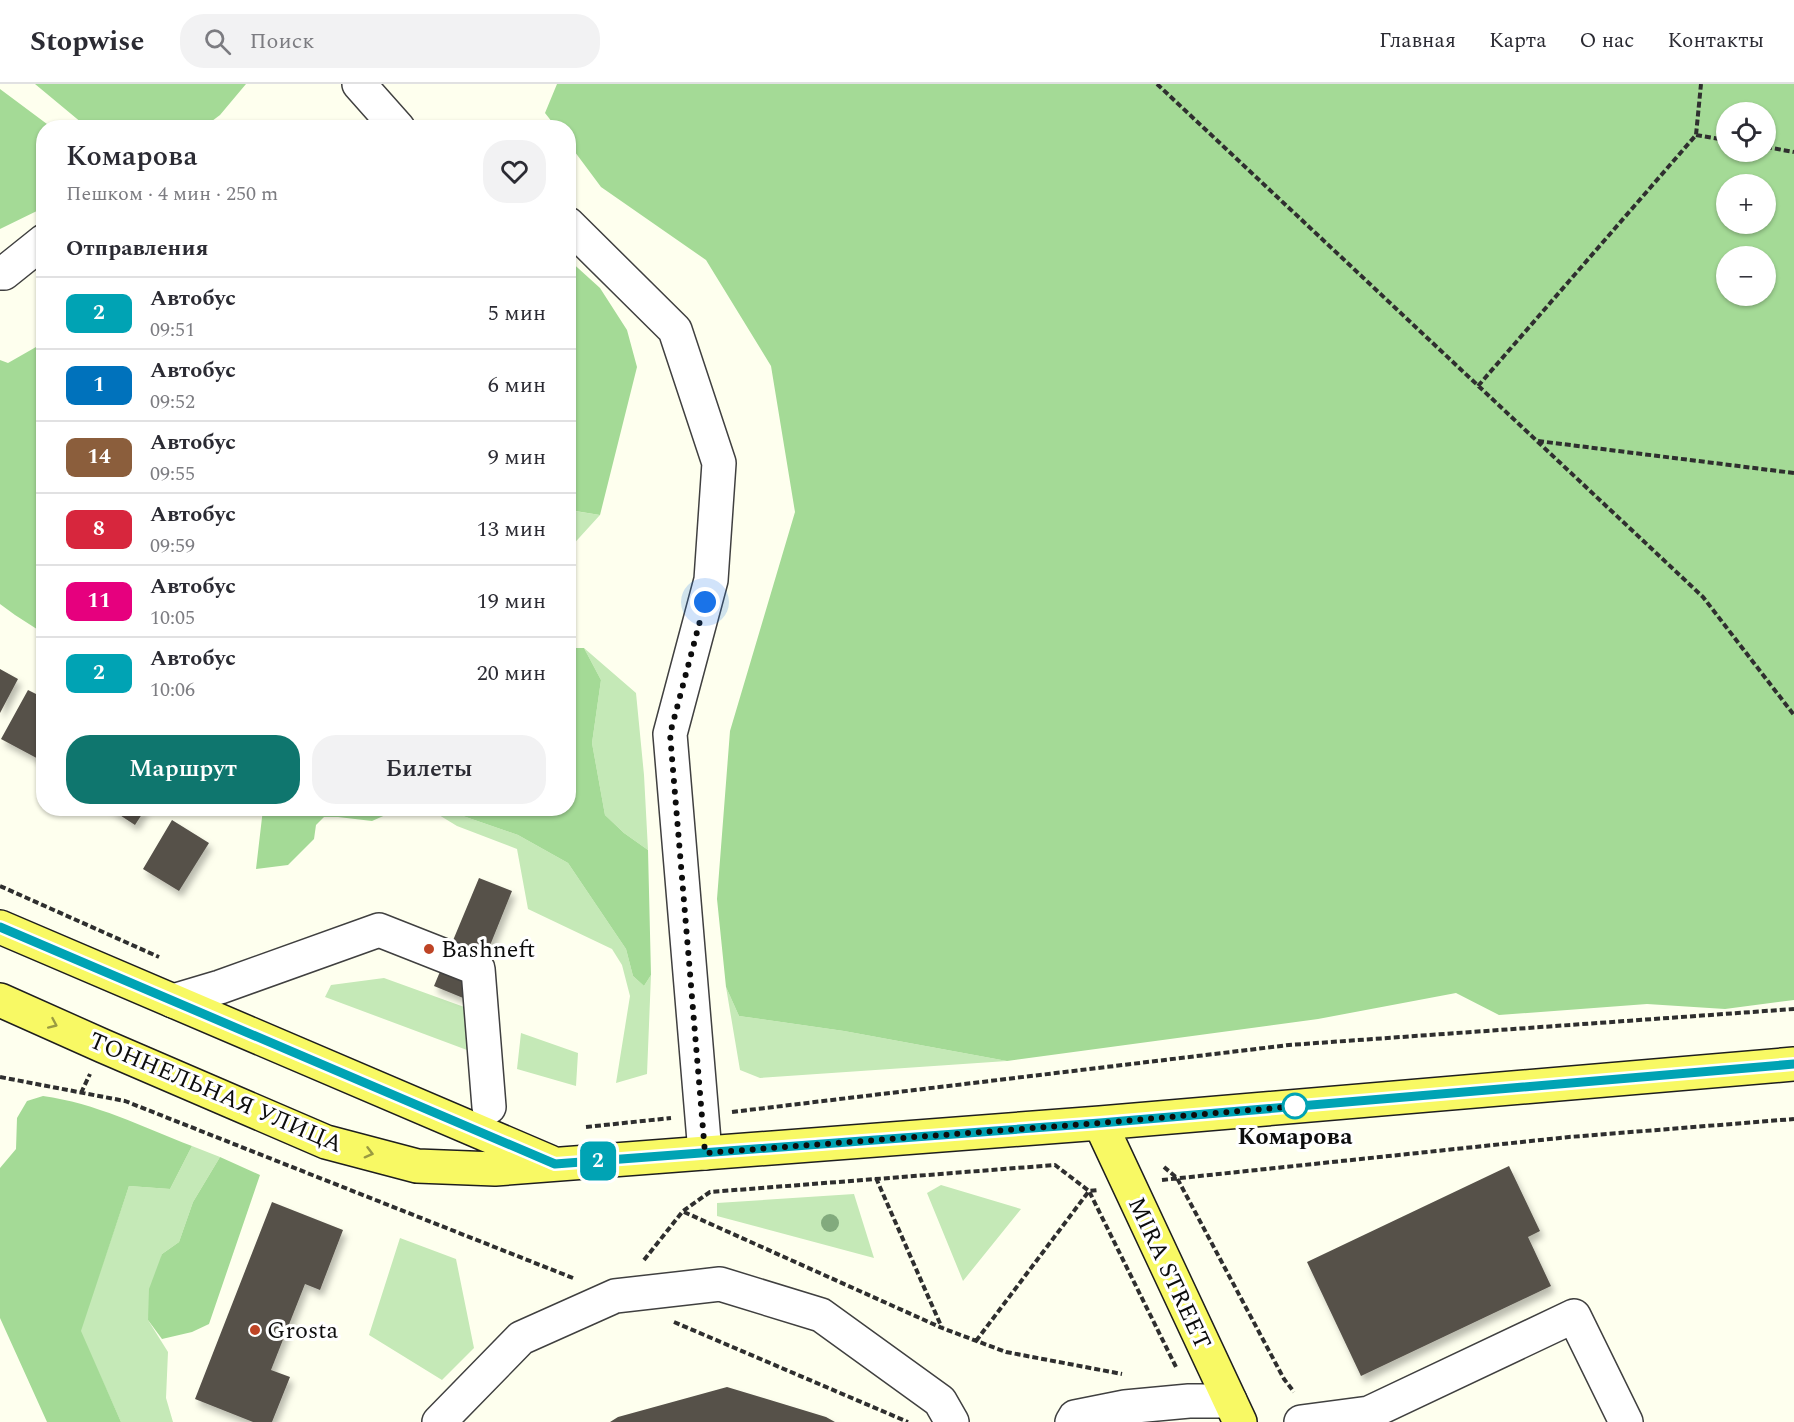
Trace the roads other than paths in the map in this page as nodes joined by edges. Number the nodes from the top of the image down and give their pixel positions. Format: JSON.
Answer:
{"nodes":[{"id":1,"x":359,"y":84,"type":"edge"},
{"id":2,"x":391,"y":120,"type":"edge"},
{"id":3,"x":576,"y":232,"type":"edge"},
{"id":4,"x":36,"y":247,"type":"edge"},
{"id":5,"x":0,"y":273,"type":"edge"},
{"id":6,"x":0,"y":927,"type":"edge"},
{"id":7,"x":0,"y":1000,"type":"edge"},
{"id":8,"x":173,"y":1001,"type":"junction"},
{"id":9,"x":1794,"y":1064,"type":"edge"},
{"id":10,"x":489,"y":1107,"type":"dead end"},
{"id":11,"x":1100,"y":1123,"type":"junction"},
{"id":12,"x":705,"y":1153,"type":"junction"},
{"id":13,"x":555,"y":1164,"type":"junction"},
{"id":14,"x":1235,"y":1411,"type":"edge"},
{"id":15,"x":1307,"y":1421,"type":"edge"},
{"id":16,"x":439,"y":1422,"type":"edge"},
{"id":17,"x":952,"y":1422,"type":"edge"},
{"id":18,"x":1072,"y":1422,"type":"edge"},
{"id":19,"x":1626,"y":1422,"type":"edge"}],
"edges":[{"from":1,"to":2,"type":"street"},
{"from":3,"to":12,"type":"street"},
{"from":4,"to":5,"type":"street"},
{"from":6,"to":8,"type":"main road"},
{"from":7,"to":13,"type":"main road","name":"ТОННЕЛЬНАЯ УЛИЦА","one_way":true},
{"from":8,"to":10,"type":"street"},
{"from":8,"to":13,"type":"main road"},
{"from":9,"to":11,"type":"main road","name":"ТОННЕЛЬНАЯ УЛИЦА"},
{"from":11,"to":12,"type":"main road","name":"ТОННЕЛЬНАЯ УЛИЦА"},
{"from":11,"to":14,"type":"main road","name":"MIRA STREET"},
{"from":12,"to":13,"type":"main road","name":"ТОННЕЛЬНАЯ УЛИЦА"},
{"from":14,"to":18,"type":"street"},
{"from":15,"to":19,"type":"street"},
{"from":16,"to":17,"type":"street"}]}
